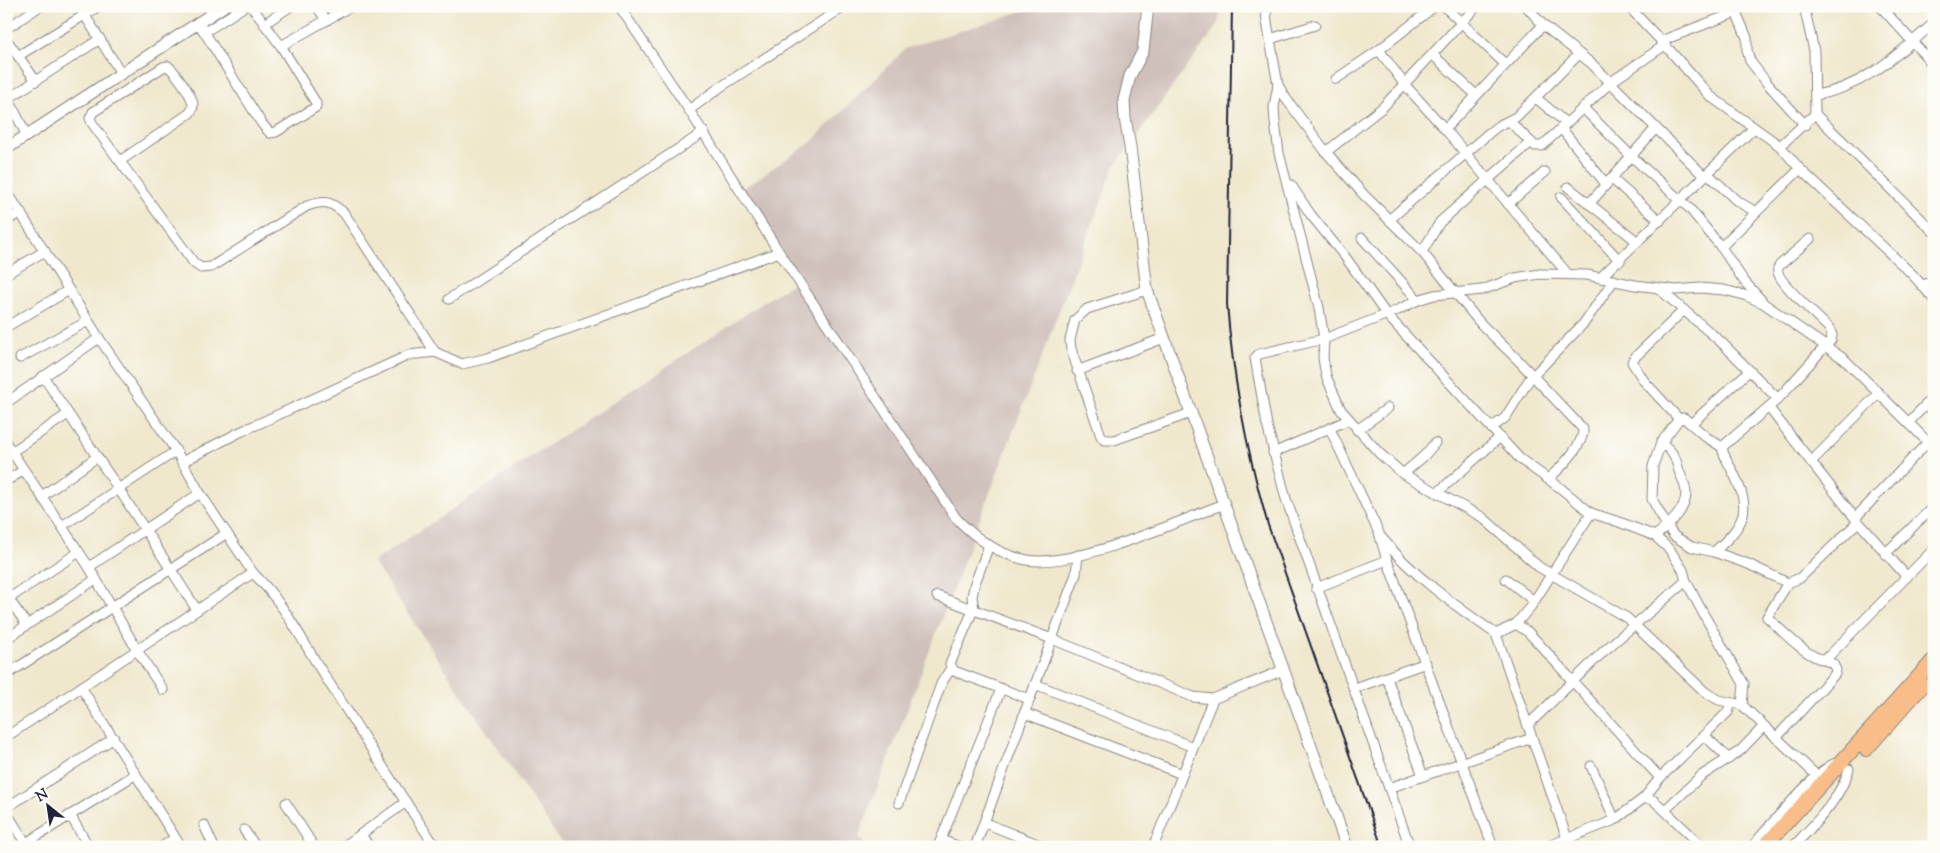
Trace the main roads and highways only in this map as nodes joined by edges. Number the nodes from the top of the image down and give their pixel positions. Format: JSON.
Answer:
{"nodes":[{"id":1,"x":1934,"y":660,"type":"edge"},
{"id":2,"x":1934,"y":673,"type":"edge"},
{"id":3,"x":1845,"y":765,"type":"junction"},
{"id":4,"x":1828,"y":777,"type":"junction"},
{"id":5,"x":1764,"y":847,"type":"edge"},
{"id":6,"x":1777,"y":847,"type":"edge"}],
"edges":[{"from":1,"to":3,"type":"main road"},
{"from":2,"to":3,"type":"main road"},
{"from":3,"to":4,"type":"main road"},
{"from":4,"to":5,"type":"main road"},
{"from":4,"to":6,"type":"main road"}]}
